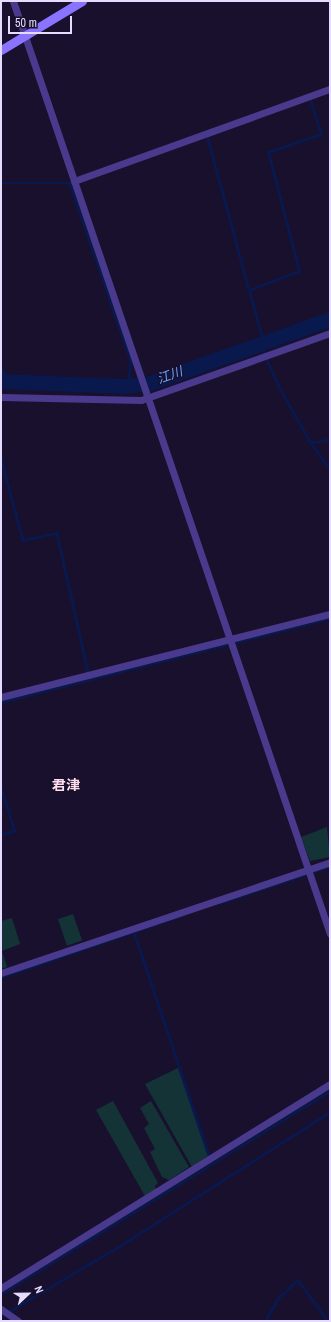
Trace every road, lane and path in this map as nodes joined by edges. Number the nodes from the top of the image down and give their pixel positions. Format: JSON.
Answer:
{"nodes":[{"id":1,"x":13,"y":1,"type":"edge"},
{"id":2,"x":82,"y":1,"type":"edge"},
{"id":3,"x":25,"y":35,"type":"junction"},
{"id":4,"x":1,"y":50,"type":"edge"},
{"id":5,"x":330,"y":89,"type":"edge"},
{"id":6,"x":74,"y":181,"type":"junction"},
{"id":7,"x":330,"y":333,"type":"edge"},
{"id":8,"x":147,"y":395,"type":"junction"},
{"id":9,"x":1,"y":397,"type":"edge"},
{"id":10,"x":330,"y":614,"type":"edge"},
{"id":11,"x":231,"y":642,"type":"junction"},
{"id":12,"x":1,"y":697,"type":"edge"},
{"id":13,"x":330,"y":862,"type":"edge"},
{"id":14,"x":310,"y":871,"type":"junction"},
{"id":15,"x":330,"y":934,"type":"edge"},
{"id":16,"x":1,"y":973,"type":"edge"},
{"id":17,"x":330,"y":1084,"type":"edge"},
{"id":18,"x":1,"y":1288,"type":"edge"},
{"id":19,"x":4,"y":1311,"type":"edge"},
{"id":20,"x":18,"y":1321,"type":"edge"}],
"edges":[{"from":1,"to":3,"type":"street"},
{"from":2,"to":3,"type":"main road"},
{"from":3,"to":4,"type":"main road"},
{"from":3,"to":6,"type":"street"},
{"from":5,"to":6,"type":"street"},
{"from":6,"to":8,"type":"street"},
{"from":7,"to":8,"type":"street"},
{"from":8,"to":9,"type":"street"},
{"from":8,"to":11,"type":"street"},
{"from":10,"to":11,"type":"street"},
{"from":11,"to":12,"type":"street"},
{"from":11,"to":14,"type":"street"},
{"from":13,"to":14,"type":"street"},
{"from":14,"to":15,"type":"street"},
{"from":14,"to":16,"type":"street"},
{"from":17,"to":18,"type":"street"},
{"from":19,"to":20,"type":"street"}]}
